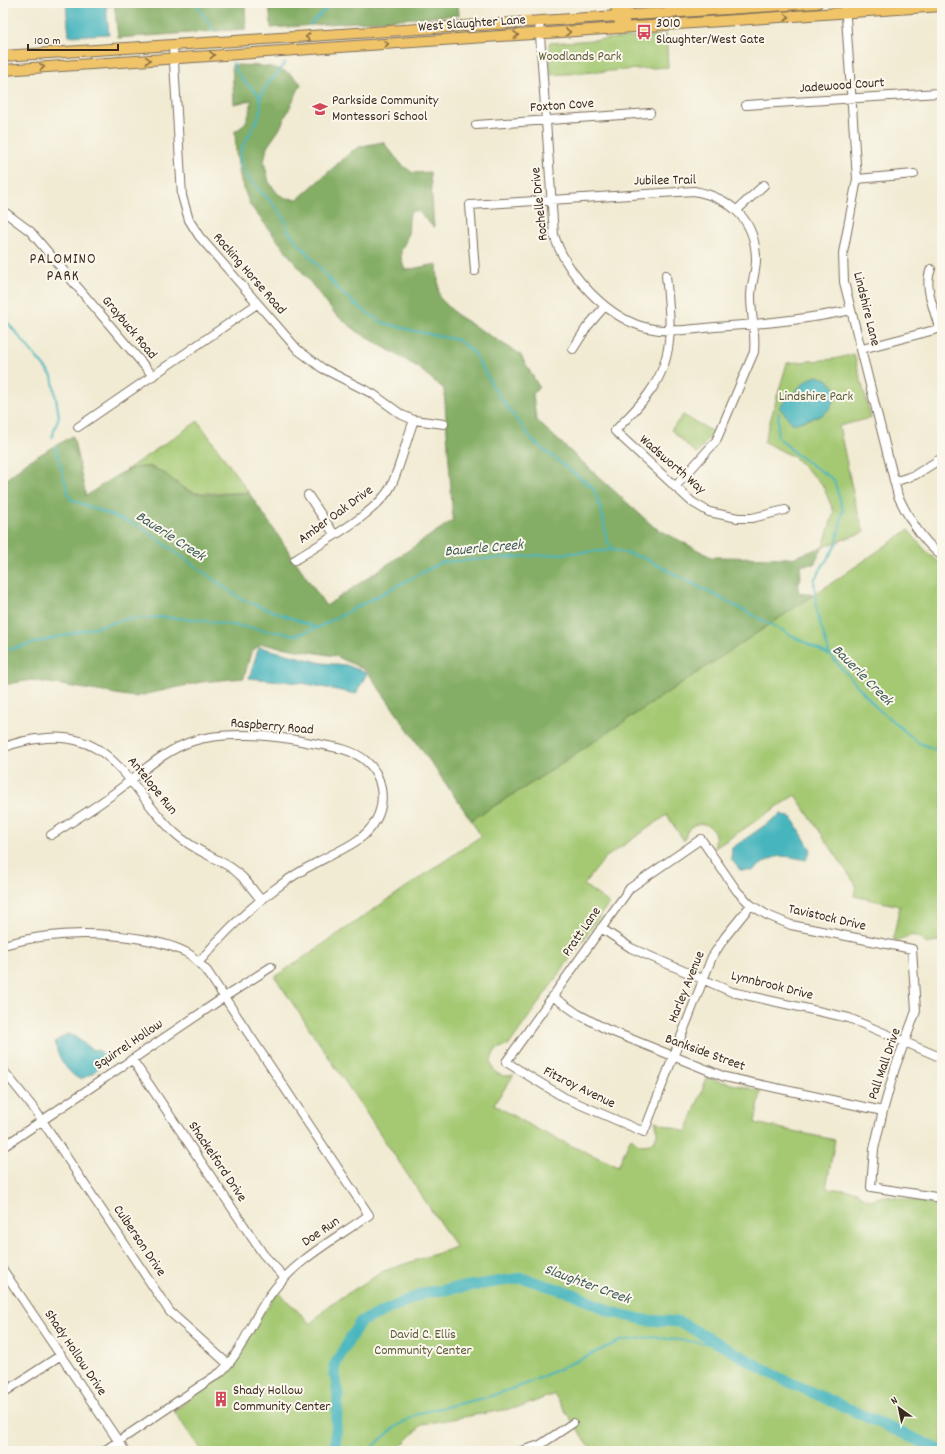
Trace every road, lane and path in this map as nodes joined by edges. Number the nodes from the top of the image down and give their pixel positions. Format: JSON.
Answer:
{"nodes":[{"id":1,"x":616,"y":3,"type":"edge"},
{"id":2,"x":625,"y":3,"type":"edge"},
{"id":3,"x":817,"y":3,"type":"edge"},
{"id":4,"x":942,"y":6,"type":"edge"},
{"id":5,"x":846,"y":8,"type":"edge"},
{"id":6,"x":622,"y":16,"type":"junction"},
{"id":7,"x":539,"y":21,"type":"junction"},
{"id":8,"x":622,"y":28,"type":"junction"},
{"id":9,"x":347,"y":34,"type":"junction"},
{"id":10,"x":539,"y":34,"type":"junction"},
{"id":11,"x":173,"y":46,"type":"junction"},
{"id":12,"x":348,"y":46,"type":"junction"},
{"id":13,"x":3,"y":56,"type":"edge"},
{"id":14,"x":173,"y":58,"type":"junction"},
{"id":15,"x":3,"y":70,"type":"edge"},
{"id":16,"x":939,"y":93,"type":"dead end"},
{"id":17,"x":851,"y":99,"type":"junction"},
{"id":18,"x":746,"y":105,"type":"dead end"},
{"id":19,"x":650,"y":113,"type":"dead end"},
{"id":20,"x":546,"y":120,"type":"junction"},
{"id":21,"x":476,"y":125,"type":"dead end"},
{"id":22,"x":914,"y":174,"type":"dead end"},
{"id":23,"x":857,"y":179,"type":"junction"},
{"id":24,"x":764,"y":185,"type":"dead end"},
{"id":25,"x":551,"y":200,"type":"junction"},
{"id":26,"x":737,"y":210,"type":"junction"},
{"id":27,"x":3,"y":211,"type":"edge"},
{"id":28,"x":931,"y":269,"type":"dead end"},
{"id":29,"x":475,"y":271,"type":"dead end"},
{"id":30,"x":666,"y":275,"type":"dead end"},
{"id":31,"x":257,"y":304,"type":"junction"},
{"id":32,"x":605,"y":306,"type":"junction"},
{"id":33,"x":851,"y":310,"type":"junction"},
{"id":34,"x":753,"y":324,"type":"junction"},
{"id":35,"x":940,"y":328,"type":"edge"},
{"id":36,"x":671,"y":331,"type":"junction"},
{"id":37,"x":573,"y":349,"type":"dead end"},
{"id":38,"x":862,"y":349,"type":"junction"},
{"id":39,"x":153,"y":376,"type":"junction"},
{"id":40,"x":414,"y":420,"type":"junction"},
{"id":41,"x":444,"y":424,"type":"dead end"},
{"id":42,"x":78,"y":427,"type":"dead end"},
{"id":43,"x":942,"y":458,"type":"edge"},
{"id":44,"x":894,"y":482,"type":"junction"},
{"id":45,"x":676,"y":487,"type":"junction"},
{"id":46,"x":308,"y":495,"type":"dead end"},
{"id":47,"x":786,"y":510,"type":"dead end"},
{"id":48,"x":334,"y":534,"type":"junction"},
{"id":49,"x":942,"y":556,"type":"edge"},
{"id":50,"x":295,"y":560,"type":"dead end"},
{"id":51,"x":3,"y":748,"type":"edge"},
{"id":52,"x":130,"y":781,"type":"junction"},
{"id":53,"x":50,"y":835,"type":"dead end"},
{"id":54,"x":701,"y":839,"type":"joint"},
{"id":55,"x":261,"y":900,"type":"junction"},
{"id":56,"x":751,"y":905,"type":"junction"},
{"id":57,"x":601,"y":928,"type":"junction"},
{"id":58,"x":3,"y":946,"type":"edge"},
{"id":59,"x":912,"y":950,"type":"joint"},
{"id":60,"x":198,"y":962,"type":"junction"},
{"id":61,"x":272,"y":967,"type":"dead end"},
{"id":62,"x":703,"y":980,"type":"junction"},
{"id":63,"x":552,"y":996,"type":"junction"},
{"id":64,"x":224,"y":998,"type":"junction"},
{"id":65,"x":905,"y":1042,"type":"junction"},
{"id":66,"x":673,"y":1057,"type":"junction"},
{"id":67,"x":942,"y":1058,"type":"edge"},
{"id":68,"x":132,"y":1059,"type":"junction"},
{"id":69,"x":506,"y":1062,"type":"joint"},
{"id":70,"x":4,"y":1073,"type":"edge"},
{"id":71,"x":883,"y":1111,"type":"junction"},
{"id":72,"x":42,"y":1120,"type":"junction"},
{"id":73,"x":644,"y":1132,"type":"joint"},
{"id":74,"x":3,"y":1146,"type":"edge"},
{"id":75,"x":942,"y":1198,"type":"edge"},
{"id":76,"x":3,"y":1270,"type":"edge"},
{"id":77,"x":284,"y":1277,"type":"junction"},
{"id":78,"x":61,"y":1355,"type":"junction"},
{"id":79,"x":228,"y":1364,"type":"junction"},
{"id":80,"x":3,"y":1393,"type":"edge"},
{"id":81,"x":573,"y":1423,"type":"dead end"},
{"id":82,"x":118,"y":1442,"type":"junction"},
{"id":83,"x":542,"y":1448,"type":"edge"},
{"id":84,"x":104,"y":1451,"type":"edge"},
{"id":85,"x":124,"y":1451,"type":"edge"},
{"id":86,"x":521,"y":1451,"type":"edge"}],
"edges":[{"from":1,"to":6,"type":"main road"},
{"from":2,"to":6,"type":"main road"},
{"from":3,"to":6,"type":"main road","name":"West Slaughter Lane"},
{"from":4,"to":5,"type":"main road","name":"West Slaughter Lane"},
{"from":8,"to":5,"type":"main road","name":"West Slaughter Lane","one_way":true},
{"from":5,"to":17,"type":"street","name":"Lindshire Lane"},
{"from":6,"to":7,"type":"main road","name":"West Slaughter Lane"},
{"from":6,"to":8,"type":"main road"},
{"from":7,"to":9,"type":"main road","name":"West Slaughter Lane"},
{"from":7,"to":10,"type":"street","name":"Rochelle Drive"},
{"from":10,"to":8,"type":"main road","name":"West Slaughter Lane","one_way":true},
{"from":9,"to":11,"type":"main road","name":"West Slaughter Lane","one_way":true},
{"from":9,"to":12,"type":"main road"},
{"from":12,"to":10,"type":"main road","name":"West Slaughter Lane","one_way":true},
{"from":10,"to":20,"type":"street","name":"Rochelle Drive"},
{"from":11,"to":13,"type":"main road","name":"West Slaughter Lane"},
{"from":11,"to":14,"type":"street","name":"Rocking Horse Road"},
{"from":14,"to":12,"type":"main road","name":"West Slaughter Lane","one_way":true},
{"from":15,"to":14,"type":"main road","name":"West Slaughter Lane","one_way":true},
{"from":14,"to":31,"type":"street","name":"Rocking Horse Road"},
{"from":16,"to":17,"type":"street","name":"Jadewood Court"},
{"from":17,"to":18,"type":"street","name":"Jadewood Court"},
{"from":17,"to":23,"type":"street","name":"Lindshire Lane"},
{"from":19,"to":20,"type":"street","name":"Foxton Cove"},
{"from":20,"to":21,"type":"street","name":"Foxton Cove"},
{"from":20,"to":25,"type":"street","name":"Rochelle Drive"},
{"from":22,"to":23,"type":"street"},
{"from":23,"to":33,"type":"street","name":"Lindshire Lane"},
{"from":24,"to":26,"type":"street"},
{"from":25,"to":26,"type":"street","name":"Jubilee Trail"},
{"from":25,"to":29,"type":"street","name":"Jubilee Trail"},
{"from":25,"to":32,"type":"street","name":"Rochelle Drive"},
{"from":26,"to":34,"type":"street","name":"Jubilee Trail"},
{"from":27,"to":39,"type":"street","name":"Graybuck Road"},
{"from":28,"to":35,"type":"street"},
{"from":30,"to":36,"type":"street"},
{"from":31,"to":39,"type":"street"},
{"from":31,"to":40,"type":"street","name":"Rocking Horse Road"},
{"from":32,"to":36,"type":"street","name":"Rochelle Drive"},
{"from":32,"to":37,"type":"street"},
{"from":33,"to":34,"type":"street","name":"Rochelle Drive"},
{"from":33,"to":38,"type":"street","name":"Lindshire Lane"},
{"from":34,"to":36,"type":"street","name":"Rochelle Drive"},
{"from":34,"to":45,"type":"street","name":"Jubilee Trail"},
{"from":35,"to":38,"type":"street"},
{"from":36,"to":45,"type":"street","name":"Wadsworth Way"},
{"from":38,"to":44,"type":"street","name":"Lindshire Lane"},
{"from":39,"to":42,"type":"street"},
{"from":40,"to":41,"type":"street","name":"Rocking Horse Road"},
{"from":40,"to":48,"type":"street","name":"Amber Oak Drive"},
{"from":43,"to":44,"type":"street"},
{"from":44,"to":49,"type":"street","name":"Lindshire Lane"},
{"from":45,"to":47,"type":"street","name":"Wadsworth Way"},
{"from":46,"to":48,"type":"street"},
{"from":48,"to":50,"type":"street","name":"Amber Oak Drive"},
{"from":51,"to":52,"type":"street","name":"Antelope Run"},
{"from":52,"to":53,"type":"street","name":"Raspberry Road"},
{"from":52,"to":55,"type":"street","name":"Antelope Run"},
{"from":52,"to":55,"type":"street","name":"Raspberry Road"},
{"from":54,"to":56,"type":"street","name":"Tavistock Drive"},
{"from":54,"to":57,"type":"street","name":"Pratt Lane"},
{"from":55,"to":60,"type":"street","name":"Raspberry Road"},
{"from":56,"to":59,"type":"street","name":"Tavistock Drive"},
{"from":56,"to":62,"type":"street","name":"Harley Avenue"},
{"from":57,"to":62,"type":"street","name":"Lynnbrook Drive"},
{"from":57,"to":63,"type":"street","name":"Pratt Lane"},
{"from":58,"to":60,"type":"street"},
{"from":59,"to":65,"type":"street","name":"Pall Mall Drive"},
{"from":60,"to":64,"type":"street"},
{"from":61,"to":64,"type":"street","name":"Squirrel Hollow"},
{"from":62,"to":65,"type":"street","name":"Lynnbrook Drive"},
{"from":62,"to":66,"type":"street","name":"Harley Avenue"},
{"from":63,"to":66,"type":"street","name":"Bankside Street"},
{"from":63,"to":69,"type":"street","name":"Pratt Lane"},
{"from":64,"to":68,"type":"street","name":"Squirrel Hollow"},
{"from":64,"to":77,"type":"street","name":"Doe Run"},
{"from":65,"to":67,"type":"street","name":"Lynnbrook Drive"},
{"from":65,"to":71,"type":"street","name":"Pall Mall Drive"},
{"from":66,"to":71,"type":"street","name":"Bankside Street"},
{"from":66,"to":73,"type":"street","name":"Harley Avenue"},
{"from":68,"to":72,"type":"street","name":"Squirrel Hollow"},
{"from":68,"to":77,"type":"street","name":"Shackelford Drive"},
{"from":69,"to":73,"type":"street","name":"Fitzroy Avenue"},
{"from":70,"to":72,"type":"street","name":"Culberson Drive"},
{"from":71,"to":75,"type":"street","name":"Pall Mall Drive"},
{"from":72,"to":74,"type":"street","name":"Squirrel Hollow"},
{"from":72,"to":79,"type":"street","name":"Culberson Drive"},
{"from":76,"to":78,"type":"street","name":"Shady Hollow Drive"},
{"from":77,"to":79,"type":"street","name":"Doe Run"},
{"from":78,"to":80,"type":"street"},
{"from":78,"to":82,"type":"street","name":"Shady Hollow Drive"},
{"from":79,"to":82,"type":"street","name":"Doe Run"},
{"from":81,"to":83,"type":"street"},
{"from":82,"to":84,"type":"street","name":"Doe Run"},
{"from":82,"to":85,"type":"street","name":"Shady Hollow Drive"},
{"from":83,"to":86,"type":"street"}]}
